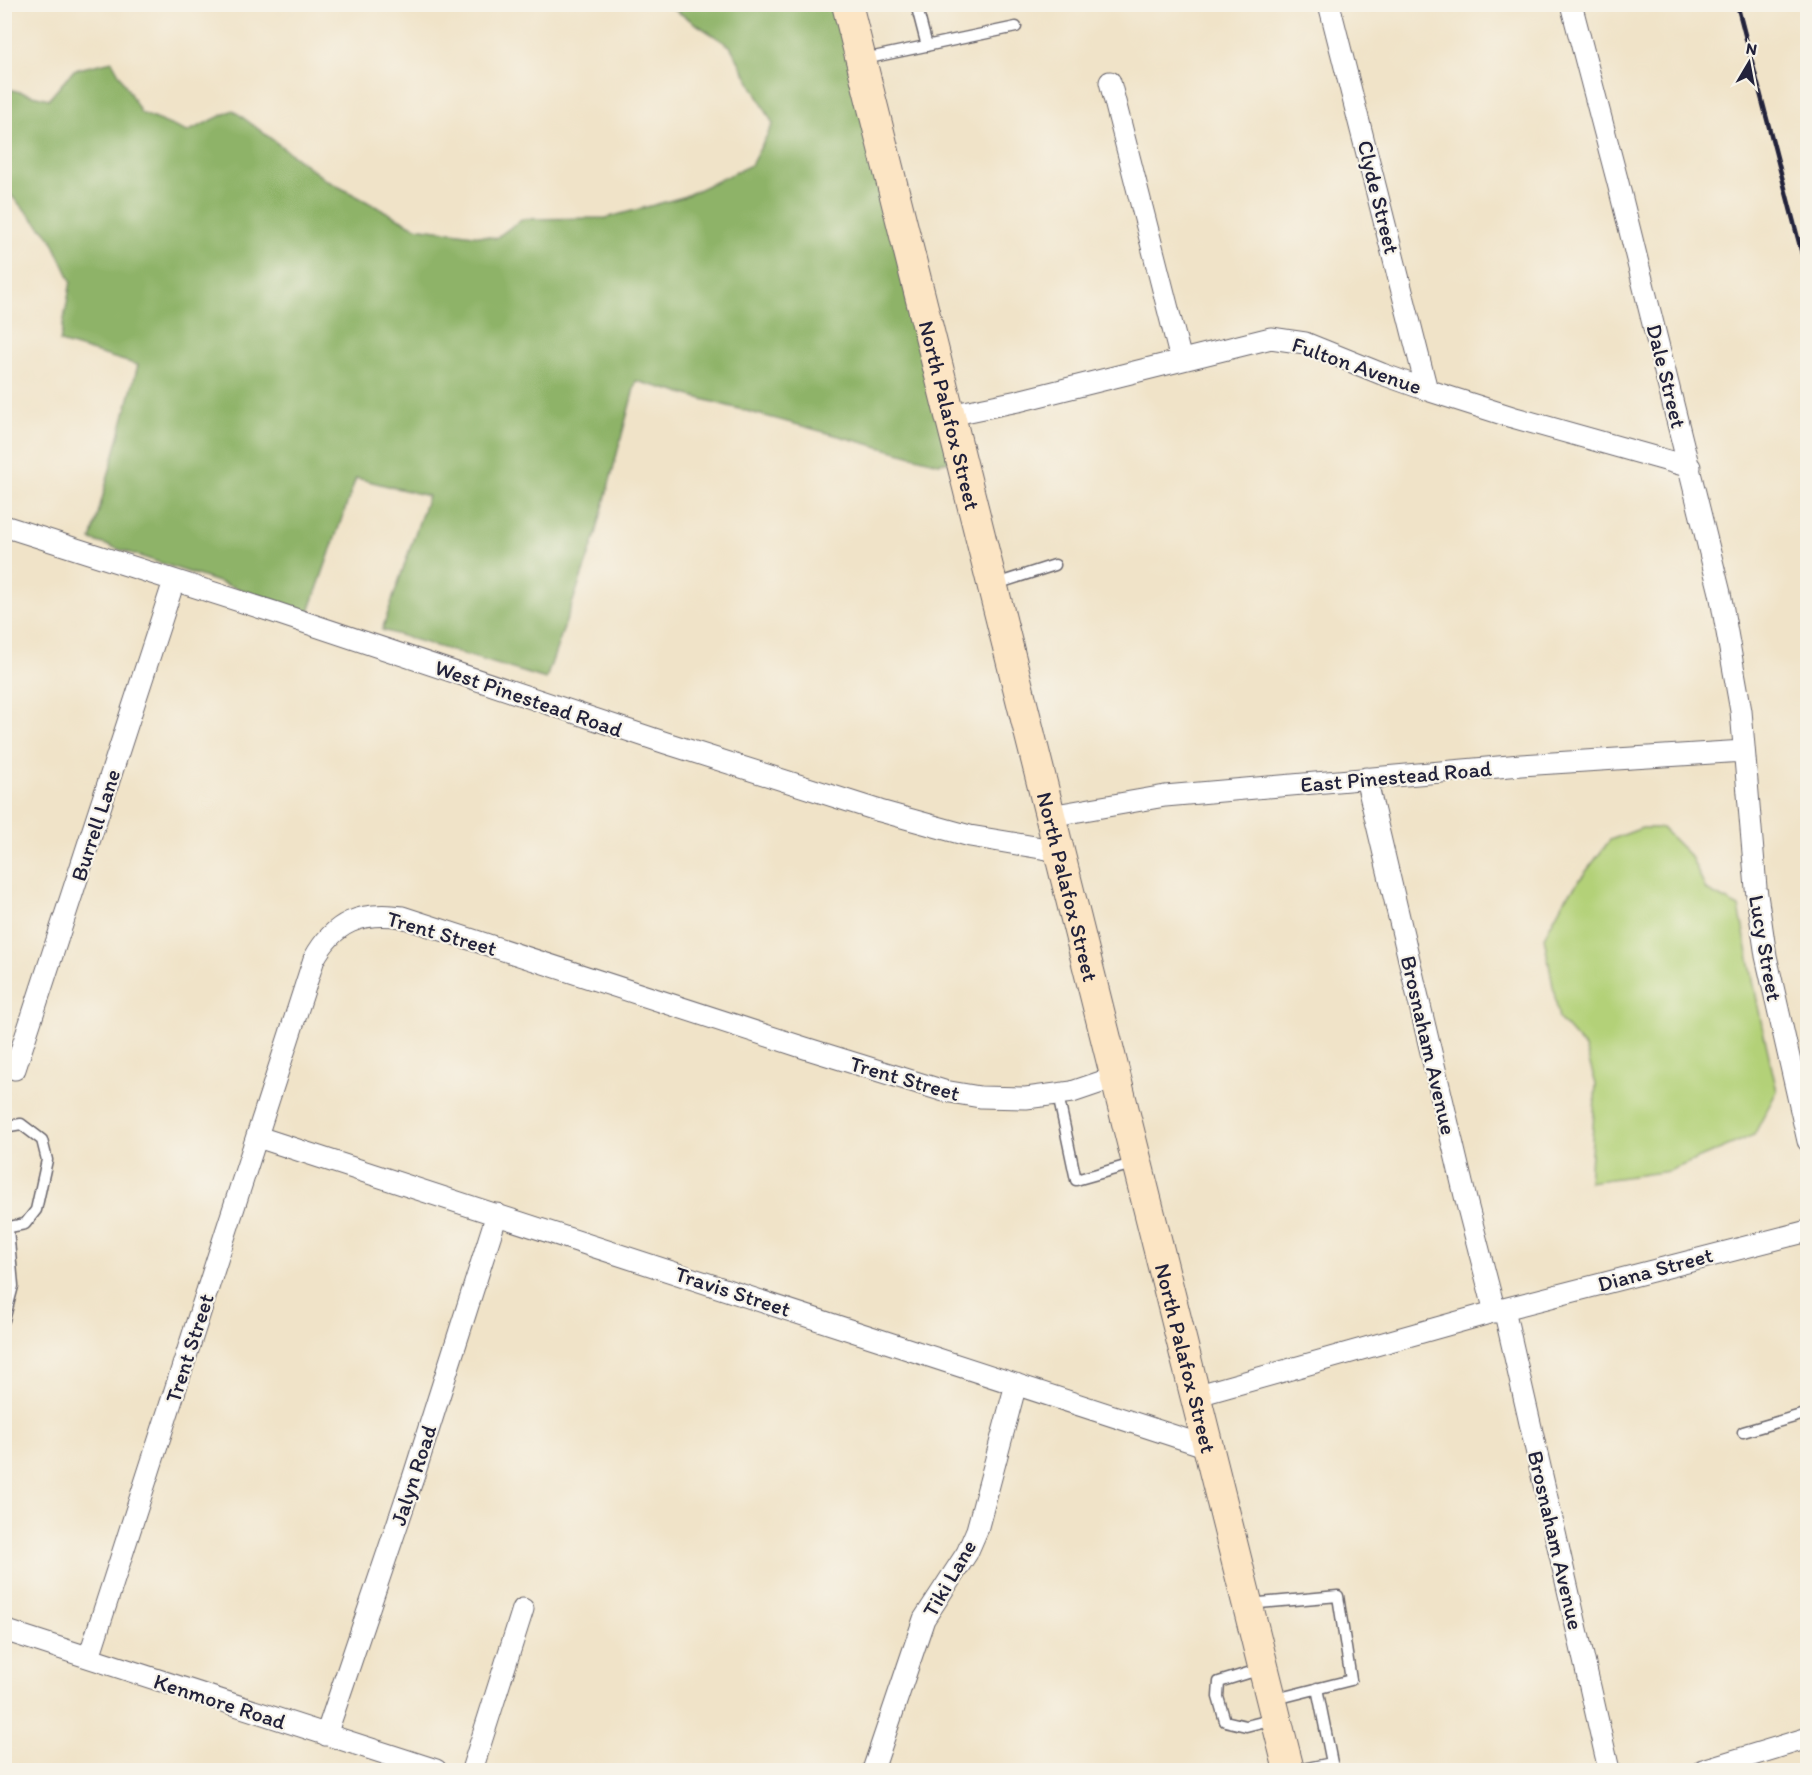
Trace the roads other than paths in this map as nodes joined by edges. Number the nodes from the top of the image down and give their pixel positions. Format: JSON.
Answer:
{"nodes":[{"id":1,"x":847,"y":4,"type":"edge"},
{"id":2,"x":916,"y":4,"type":"edge"},
{"id":3,"x":1329,"y":4,"type":"edge"},
{"id":4,"x":1571,"y":4,"type":"edge"},
{"id":5,"x":1016,"y":27,"type":"dead end"},
{"id":6,"x":927,"y":46,"type":"junction"},
{"id":7,"x":860,"y":60,"type":"junction"},
{"id":8,"x":1110,"y":82,"type":"dead end"},
{"id":9,"x":1181,"y":360,"type":"junction"},
{"id":10,"x":1427,"y":390,"type":"junction"},
{"id":11,"x":950,"y":415,"type":"junction"},
{"id":12,"x":1690,"y":467,"type":"junction"},
{"id":13,"x":4,"y":526,"type":"edge"},
{"id":14,"x":1055,"y":565,"type":"dead end"},
{"id":15,"x":174,"y":581,"type":"junction"},
{"id":16,"x":993,"y":585,"type":"junction"},
{"id":17,"x":1744,"y":751,"type":"junction"},
{"id":18,"x":1366,"y":778,"type":"junction"},
{"id":19,"x":1050,"y":816,"type":"junction"},
{"id":20,"x":1059,"y":851,"type":"junction"},
{"id":21,"x":15,"y":1069,"type":"dead end"},
{"id":22,"x":1116,"y":1077,"type":"junction"},
{"id":23,"x":1058,"y":1095,"type":"junction"},
{"id":24,"x":4,"y":1127,"type":"edge"},
{"id":25,"x":258,"y":1137,"type":"junction"},
{"id":26,"x":1808,"y":1141,"type":"edge"},
{"id":27,"x":1138,"y":1163,"type":"junction"},
{"id":28,"x":497,"y":1214,"type":"junction"},
{"id":29,"x":6,"y":1228,"type":"edge"},
{"id":30,"x":1808,"y":1231,"type":"edge"},
{"id":31,"x":1499,"y":1310,"type":"junction"},
{"id":32,"x":4,"y":1320,"type":"edge"},
{"id":33,"x":1016,"y":1384,"type":"junction"},
{"id":34,"x":1195,"y":1396,"type":"junction"},
{"id":35,"x":1808,"y":1413,"type":"edge"},
{"id":36,"x":1743,"y":1432,"type":"dead end"},
{"id":37,"x":1208,"y":1447,"type":"junction"},
{"id":38,"x":1248,"y":1604,"type":"junction"},
{"id":39,"x":523,"y":1609,"type":"dead end"},
{"id":40,"x":4,"y":1630,"type":"edge"},
{"id":41,"x":89,"y":1657,"type":"junction"},
{"id":42,"x":1264,"y":1668,"type":"junction"},
{"id":43,"x":1317,"y":1688,"type":"junction"},
{"id":44,"x":1274,"y":1709,"type":"junction"},
{"id":45,"x":326,"y":1735,"type":"junction"},
{"id":46,"x":1808,"y":1738,"type":"edge"},
{"id":47,"x":436,"y":1770,"type":"edge"},
{"id":48,"x":472,"y":1770,"type":"edge"},
{"id":49,"x":873,"y":1770,"type":"edge"},
{"id":50,"x":1300,"y":1770,"type":"edge"},
{"id":51,"x":1609,"y":1770,"type":"edge"},
{"id":52,"x":1703,"y":1770,"type":"edge"}],
"edges":[{"from":1,"to":7,"type":"main road","name":"North Palafox Street"},
{"from":2,"to":6,"type":"lane"},
{"from":3,"to":10,"type":"street","name":"Clyde Street"},
{"from":4,"to":12,"type":"street","name":"Dale Street"},
{"from":5,"to":6,"type":"lane"},
{"from":6,"to":7,"type":"lane"},
{"from":7,"to":11,"type":"main road","name":"North Palafox Street"},
{"from":8,"to":9,"type":"street"},
{"from":9,"to":10,"type":"street","name":"Fulton Avenue"},
{"from":9,"to":11,"type":"street","name":"Fulton Avenue"},
{"from":10,"to":12,"type":"street","name":"Fulton Avenue"},
{"from":11,"to":16,"type":"main road","name":"North Palafox Street"},
{"from":12,"to":17,"type":"street","name":"Dale Street"},
{"from":13,"to":15,"type":"street","name":"West Pinestead Road"},
{"from":14,"to":16,"type":"lane"},
{"from":15,"to":20,"type":"street","name":"West Pinestead Road"},
{"from":15,"to":21,"type":"street","name":"Burrell Lane"},
{"from":16,"to":19,"type":"main road","name":"North Palafox Street"},
{"from":17,"to":18,"type":"street","name":"East Pinestead Road"},
{"from":17,"to":26,"type":"street","name":"Lucy Street"},
{"from":18,"to":19,"type":"street","name":"East Pinestead Road"},
{"from":18,"to":31,"type":"street","name":"Brosnaham Avenue"},
{"from":19,"to":20,"type":"main road","name":"North Palafox Street"},
{"from":20,"to":22,"type":"main road","name":"North Palafox Street"},
{"from":22,"to":23,"type":"street","name":"Trent Street"},
{"from":22,"to":27,"type":"main road","name":"North Palafox Street"},
{"from":23,"to":25,"type":"street","name":"Trent Street"},
{"from":23,"to":27,"type":"lane"},
{"from":24,"to":29,"type":"lane"},
{"from":25,"to":28,"type":"street","name":"Travis Street"},
{"from":25,"to":41,"type":"street","name":"Trent Street"},
{"from":27,"to":34,"type":"main road","name":"North Palafox Street"},
{"from":28,"to":33,"type":"street","name":"Travis Street"},
{"from":28,"to":45,"type":"street","name":"Jalyn Road"},
{"from":29,"to":32,"type":"lane"},
{"from":30,"to":31,"type":"street","name":"Diana Street"},
{"from":31,"to":34,"type":"street","name":"Diana Street"},
{"from":31,"to":51,"type":"street","name":"Brosnaham Avenue"},
{"from":33,"to":37,"type":"street","name":"Travis Street"},
{"from":33,"to":49,"type":"street","name":"Tiki Lane"},
{"from":34,"to":37,"type":"main road","name":"North Palafox Street"},
{"from":35,"to":36,"type":"lane"},
{"from":37,"to":38,"type":"main road","name":"North Palafox Street"},
{"from":38,"to":42,"type":"main road","name":"North Palafox Street"},
{"from":38,"to":43,"type":"lane"},
{"from":39,"to":48,"type":"street"},
{"from":40,"to":41,"type":"street","name":"Kenmore Road"},
{"from":41,"to":45,"type":"street","name":"Kenmore Road"},
{"from":42,"to":44,"type":"main road","name":"North Palafox Street"},
{"from":42,"to":44,"type":"lane"},
{"from":43,"to":44,"type":"lane"},
{"from":43,"to":50,"type":"lane"},
{"from":44,"to":50,"type":"main road","name":"North Palafox Street"},
{"from":45,"to":47,"type":"street","name":"Kenmore Road"},
{"from":46,"to":52,"type":"street"}]}
